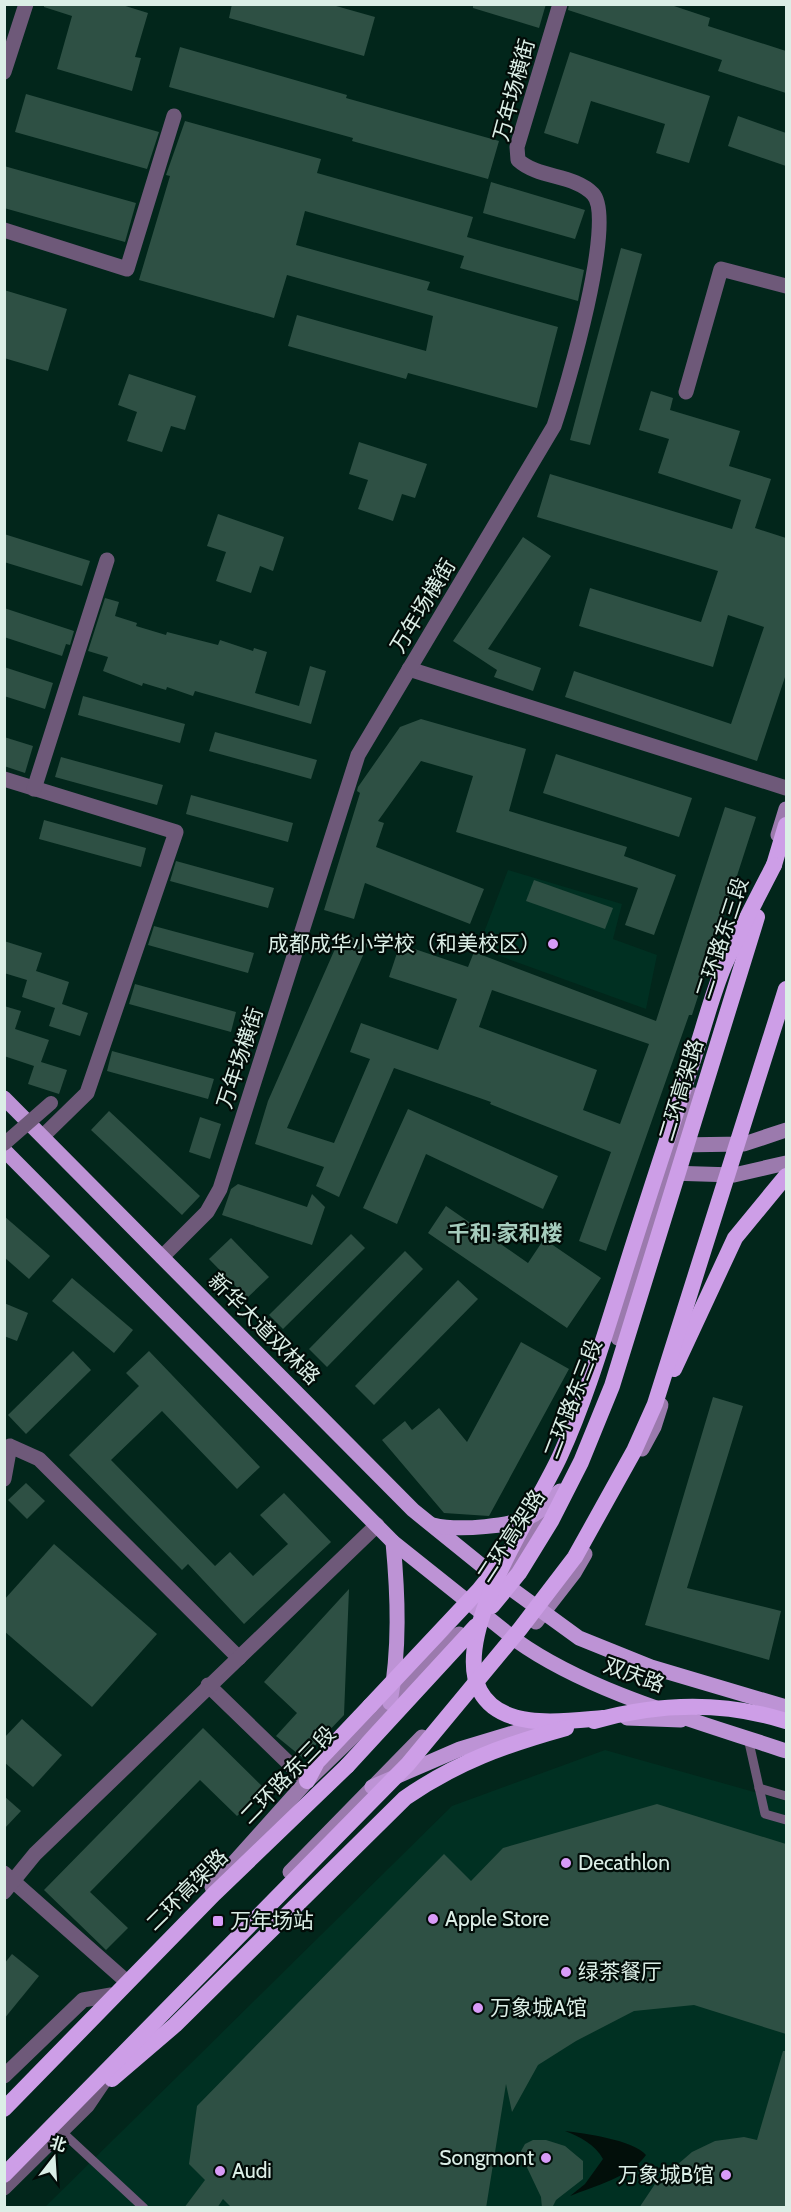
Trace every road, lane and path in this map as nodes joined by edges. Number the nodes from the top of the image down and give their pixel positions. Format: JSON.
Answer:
{"nodes":[{"id":1,"x":26,"y":4,"type":"edge"},
{"id":2,"x":560,"y":4,"type":"edge"},
{"id":3,"x":4,"y":72,"type":"edge"},
{"id":4,"x":174,"y":116,"type":"dead end"},
{"id":5,"x":4,"y":230,"type":"edge"},
{"id":6,"x":786,"y":286,"type":"edge"},
{"id":7,"x":686,"y":392,"type":"dead end"},
{"id":8,"x":107,"y":560,"type":"dead end"},
{"id":9,"x":409,"y":669,"type":"junction"},
{"id":10,"x":4,"y":779,"type":"edge"},
{"id":11,"x":786,"y":788,"type":"edge"},
{"id":12,"x":34,"y":789,"type":"junction"},
{"id":13,"x":786,"y":809,"type":"edge"},
{"id":14,"x":786,"y":825,"type":"edge"},
{"id":15,"x":774,"y":865,"type":"junction"},
{"id":16,"x":786,"y":989,"type":"edge"},
{"id":17,"x":786,"y":1010,"type":"edge"},
{"id":18,"x":4,"y":1098,"type":"edge"},
{"id":19,"x":51,"y":1103,"type":"dead end"},
{"id":20,"x":786,"y":1130,"type":"edge"},
{"id":21,"x":43,"y":1136,"type":"junction"},
{"id":22,"x":4,"y":1144,"type":"edge"},
{"id":23,"x":744,"y":1144,"type":"junction"},
{"id":24,"x":677,"y":1145,"type":"junction"},
{"id":25,"x":4,"y":1150,"type":"edge"},
{"id":26,"x":786,"y":1163,"type":"edge"},
{"id":27,"x":669,"y":1173,"type":"junction"},
{"id":28,"x":734,"y":1175,"type":"junction"},
{"id":29,"x":786,"y":1176,"type":"edge"},
{"id":30,"x":162,"y":1257,"type":"junction"},
{"id":31,"x":655,"y":1404,"type":"junction"},
{"id":32,"x":4,"y":1479,"type":"edge"},
{"id":33,"x":560,"y":1491,"type":"junction"},
{"id":34,"x":377,"y":1525,"type":"junction"},
{"id":35,"x":431,"y":1525,"type":"junction"},
{"id":36,"x":393,"y":1542,"type":"junction"},
{"id":37,"x":515,"y":1542,"type":"junction"},
{"id":38,"x":502,"y":1582,"type":"junction"},
{"id":39,"x":480,"y":1612,"type":"junction"},
{"id":40,"x":543,"y":1614,"type":"junction"},
{"id":41,"x":517,"y":1641,"type":"junction"},
{"id":42,"x":239,"y":1658,"type":"junction"},
{"id":43,"x":208,"y":1685,"type":"junction"},
{"id":44,"x":390,"y":1703,"type":"junction"},
{"id":45,"x":786,"y":1707,"type":"edge"},
{"id":46,"x":603,"y":1718,"type":"junction"},
{"id":47,"x":698,"y":1721,"type":"junction"},
{"id":48,"x":786,"y":1721,"type":"edge"},
{"id":49,"x":748,"y":1738,"type":"junction"},
{"id":50,"x":786,"y":1750,"type":"edge"},
{"id":51,"x":308,"y":1781,"type":"junction"},
{"id":52,"x":372,"y":1787,"type":"junction"},
{"id":53,"x":759,"y":1788,"type":"junction"},
{"id":54,"x":786,"y":1796,"type":"edge"},
{"id":55,"x":786,"y":1820,"type":"edge"},
{"id":56,"x":8,"y":1882,"type":"edge"},
{"id":57,"x":126,"y":1982,"type":"junction"},
{"id":58,"x":111,"y":1995,"type":"junction"},
{"id":59,"x":135,"y":2036,"type":"junction"},
{"id":60,"x":4,"y":2076,"type":"edge"},
{"id":61,"x":4,"y":2100,"type":"edge"},
{"id":62,"x":4,"y":2109,"type":"edge"},
{"id":63,"x":61,"y":2131,"type":"junction"},
{"id":64,"x":31,"y":2148,"type":"junction"},
{"id":65,"x":4,"y":2163,"type":"edge"},
{"id":66,"x":4,"y":2175,"type":"edge"},
{"id":67,"x":4,"y":2187,"type":"edge"},
{"id":68,"x":144,"y":2208,"type":"edge"}],
"edges":[{"from":1,"to":3,"type":"street"},
{"from":2,"to":9,"type":"street","name":"万年场横街"},
{"from":4,"to":5,"type":"street"},
{"from":6,"to":7,"type":"street"},
{"from":8,"to":12,"type":"street"},
{"from":9,"to":11,"type":"street"},
{"from":9,"to":30,"type":"street","name":"万年场横街"},
{"from":10,"to":12,"type":"street"},
{"from":12,"to":21,"type":"street"},
{"from":13,"to":24,"type":"main road","name":"二环路东三段"},
{"from":14,"to":15,"type":"highway","name":"二环高架路"},
{"from":15,"to":37,"type":"highway","bridge":true},
{"from":15,"to":62,"type":"highway","name":"二环高架路","bridge":true},
{"from":16,"to":31,"type":"highway","bridge":true},
{"from":17,"to":23,"type":"main road"},
{"from":18,"to":21,"type":"main road","name":"新华大道双林路"},
{"from":19,"to":22,"type":"street","bridge":true},
{"from":20,"to":23,"type":"main road"},
{"from":21,"to":30,"type":"main road","name":"新华大道双林路"},
{"from":23,"to":24,"type":"main road"},
{"from":23,"to":28,"type":"main road"},
{"from":24,"to":27,"type":"main road","name":"二环路东三段"},
{"from":25,"to":34,"type":"main road"},
{"from":26,"to":28,"type":"main road"},
{"from":27,"to":28,"type":"main road"},
{"from":27,"to":33,"type":"main road","name":"二环路东三段"},
{"from":28,"to":40,"type":"main road"},
{"from":29,"to":31,"type":"highway","bridge":true},
{"from":30,"to":35,"type":"main road","name":"新华大道双林路"},
{"from":31,"to":64,"type":"highway","bridge":true},
{"from":32,"to":42,"type":"street"},
{"from":33,"to":35,"type":"main road"},
{"from":33,"to":38,"type":"main road","name":"二环路东三段"},
{"from":34,"to":36,"type":"main road"},
{"from":34,"to":42,"type":"street"},
{"from":35,"to":38,"type":"main road","name":"新华大道双林路"},
{"from":36,"to":39,"type":"main road"},
{"from":36,"to":44,"type":"main road"},
{"from":37,"to":46,"type":"highway","bridge":true},
{"from":37,"to":51,"type":"highway","bridge":true},
{"from":38,"to":39,"type":"main road","name":"二环路东三段"},
{"from":38,"to":40,"type":"main road","name":"双庆路"},
{"from":39,"to":41,"type":"main road","name":"双庆路"},
{"from":39,"to":44,"type":"main road","name":"二环路东三段"},
{"from":40,"to":41,"type":"main road"},
{"from":40,"to":45,"type":"main road","name":"双庆路"},
{"from":41,"to":47,"type":"main road","name":"双庆路"},
{"from":41,"to":52,"type":"main road"},
{"from":42,"to":43,"type":"street"},
{"from":43,"to":51,"type":"street"},
{"from":43,"to":56,"type":"street"},
{"from":44,"to":51,"type":"main road","name":"二环路东三段"},
{"from":46,"to":48,"type":"highway","bridge":true},
{"from":46,"to":64,"type":"highway","bridge":true},
{"from":47,"to":49,"type":"main road","name":"双庆路"},
{"from":47,"to":52,"type":"main road"},
{"from":49,"to":50,"type":"main road","name":"双庆路"},
{"from":49,"to":53,"type":"lane"},
{"from":51,"to":57,"type":"main road","name":"二环路东三段"},
{"from":52,"to":59,"type":"main road"},
{"from":53,"to":54,"type":"lane"},
{"from":53,"to":55,"type":"lane"},
{"from":56,"to":57,"type":"street"},
{"from":57,"to":58,"type":"main road","name":"二环路东三段"},
{"from":58,"to":60,"type":"street"},
{"from":58,"to":61,"type":"main road","name":"二环路东三段"},
{"from":59,"to":63,"type":"street"},
{"from":59,"to":65,"type":"main road"},
{"from":63,"to":67,"type":"street"},
{"from":63,"to":68,"type":"lane"},
{"from":64,"to":66,"type":"highway","bridge":true}]}
